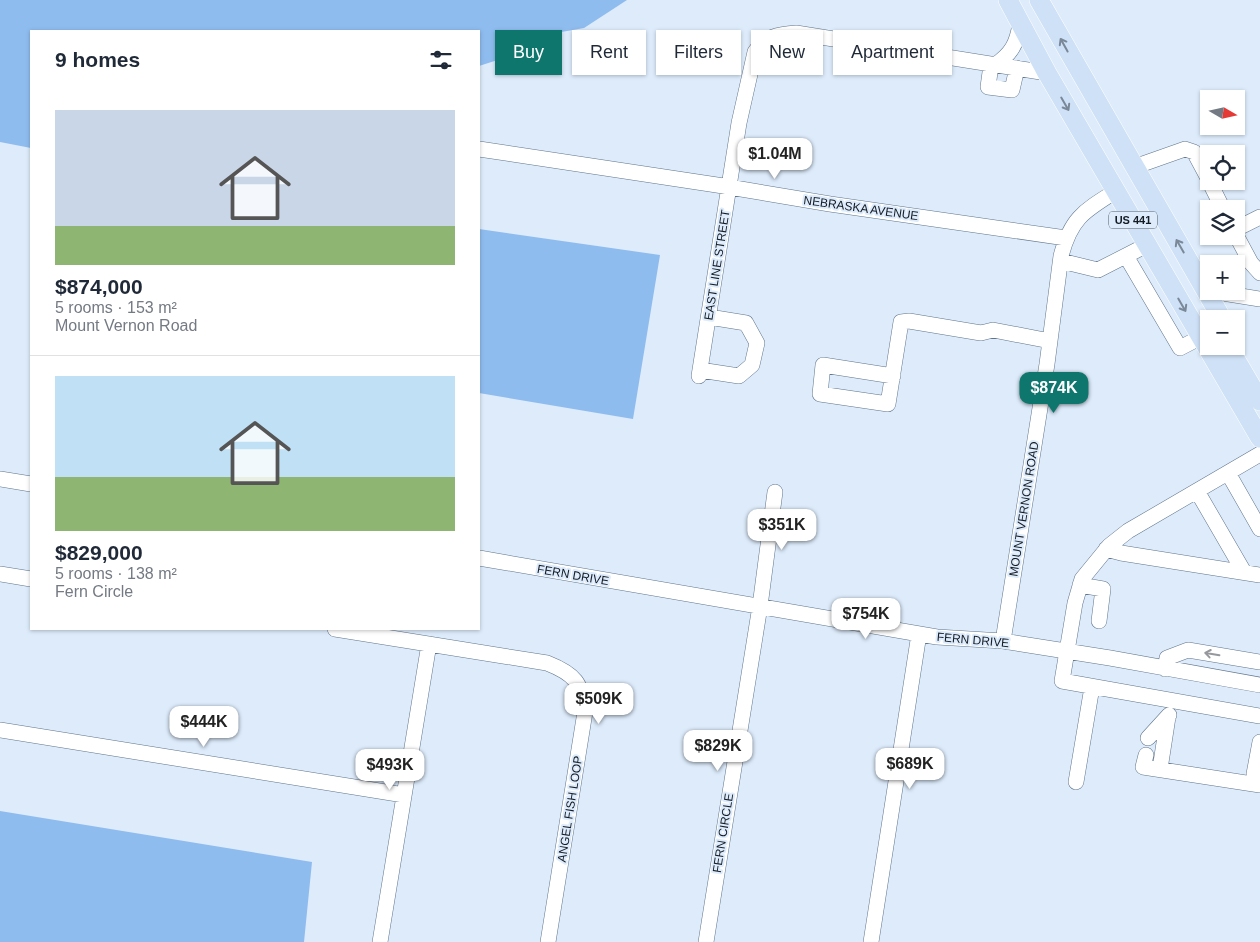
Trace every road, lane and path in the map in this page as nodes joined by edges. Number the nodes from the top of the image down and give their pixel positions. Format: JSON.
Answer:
{"nodes":[{"id":1,"x":1008,"y":0,"type":"edge"},
{"id":2,"x":1039,"y":0,"type":"edge"},
{"id":3,"x":1020,"y":24,"type":"junction"},
{"id":4,"x":993,"y":65,"type":"junction"},
{"id":5,"x":1017,"y":68,"type":"junction"},
{"id":6,"x":1047,"y":73,"type":"junction"},
{"id":7,"x":1092,"y":94,"type":"junction"},
{"id":8,"x":480,"y":149,"type":"edge"},
{"id":9,"x":1200,"y":164,"type":"edge"},
{"id":10,"x":1134,"y":167,"type":"junction"},
{"id":11,"x":730,"y":187,"type":"junction"},
{"id":12,"x":1118,"y":194,"type":"junction"},
{"id":13,"x":1260,"y":217,"type":"edge"},
{"id":14,"x":1245,"y":224,"type":"edge"},
{"id":15,"x":1066,"y":238,"type":"junction"},
{"id":16,"x":1148,"y":245,"type":"junction"},
{"id":17,"x":1241,"y":245,"type":"edge"},
{"id":18,"x":1126,"y":256,"type":"junction"},
{"id":19,"x":1061,"y":261,"type":"junction"},
{"id":20,"x":1260,"y":274,"type":"edge"},
{"id":21,"x":1200,"y":278,"type":"edge"},
{"id":22,"x":1200,"y":289,"type":"edge"},
{"id":23,"x":1245,"y":297,"type":"edge"},
{"id":24,"x":1260,"y":299,"type":"edge"},
{"id":25,"x":709,"y":317,"type":"junction"},
{"id":26,"x":1200,"y":329,"type":"edge"},
{"id":27,"x":1200,"y":339,"type":"edge"},
{"id":28,"x":1050,"y":341,"type":"junction"},
{"id":29,"x":1215,"y":355,"type":"edge"},
{"id":30,"x":1232,"y":355,"type":"edge"},
{"id":31,"x":1244,"y":355,"type":"edge"},
{"id":32,"x":893,"y":376,"type":"junction"},
{"id":33,"x":1260,"y":383,"type":"edge"},
{"id":34,"x":1260,"y":402,"type":"edge"},
{"id":35,"x":1260,"y":438,"type":"edge"},
{"id":36,"x":1260,"y":454,"type":"edge"},
{"id":37,"x":1228,"y":473,"type":"junction"},
{"id":38,"x":0,"y":479,"type":"edge"},
{"id":39,"x":30,"y":484,"type":"edge"},
{"id":40,"x":1197,"y":491,"type":"junction"},
{"id":41,"x":776,"y":492,"type":"dead end"},
{"id":42,"x":1260,"y":530,"type":"edge"},
{"id":43,"x":1106,"y":549,"type":"junction"},
{"id":44,"x":480,"y":558,"type":"edge"},
{"id":45,"x":1244,"y":572,"type":"junction"},
{"id":46,"x":0,"y":574,"type":"edge"},
{"id":47,"x":1260,"y":575,"type":"edge"},
{"id":48,"x":30,"y":579,"type":"edge"},
{"id":49,"x":1080,"y":585,"type":"junction"},
{"id":50,"x":760,"y":606,"type":"junction"},
{"id":51,"x":1099,"y":622,"type":"dead end"},
{"id":52,"x":341,"y":630,"type":"edge"},
{"id":53,"x":919,"y":634,"type":"junction"},
{"id":54,"x":1003,"y":641,"type":"junction"},
{"id":55,"x":429,"y":644,"type":"junction"},
{"id":56,"x":1067,"y":651,"type":"junction"},
{"id":57,"x":1260,"y":662,"type":"edge"},
{"id":58,"x":1164,"y":669,"type":"junction"},
{"id":59,"x":1260,"y":685,"type":"edge"},
{"id":60,"x":1092,"y":687,"type":"junction"},
{"id":61,"x":1171,"y":700,"type":"junction"},
{"id":62,"x":1260,"y":716,"type":"edge"},
{"id":63,"x":1168,"y":717,"type":"junction"},
{"id":64,"x":0,"y":730,"type":"edge"},
{"id":65,"x":1148,"y":738,"type":"dead end"},
{"id":66,"x":1260,"y":742,"type":"edge"},
{"id":67,"x":1146,"y":755,"type":"dead end"},
{"id":68,"x":1160,"y":769,"type":"junction"},
{"id":69,"x":1260,"y":780,"type":"edge"},
{"id":70,"x":1076,"y":782,"type":"dead end"},
{"id":71,"x":1260,"y":785,"type":"edge"},
{"id":72,"x":404,"y":795,"type":"junction"},
{"id":73,"x":380,"y":942,"type":"edge"},
{"id":74,"x":548,"y":942,"type":"edge"},
{"id":75,"x":706,"y":942,"type":"edge"},
{"id":76,"x":871,"y":942,"type":"edge"}],
"edges":[{"from":1,"to":3,"type":"main road","number":"US 441"},
{"from":7,"to":2,"type":"main road","number":"US 441","one_way":true},
{"from":3,"to":4,"type":"street"},
{"from":3,"to":6,"type":"main road","number":"US 441"},
{"from":4,"to":5,"type":"street"},
{"from":4,"to":5,"type":"street"},
{"from":4,"to":11,"type":"street","name":"EAST LINE STREET"},
{"from":5,"to":6,"type":"street"},
{"from":6,"to":7,"type":"main road"},
{"from":6,"to":12,"type":"main road","number":"US 441","one_way":true},
{"from":7,"to":10,"type":"main road","number":"US 441"},
{"from":8,"to":11,"type":"street","name":"NEBRASKA AVENUE"},
{"from":9,"to":10,"type":"street"},
{"from":21,"to":10,"type":"main road","number":"US 441","one_way":true},
{"from":11,"to":15,"type":"street","name":"NEBRASKA AVENUE"},
{"from":11,"to":25,"type":"street","name":"EAST LINE STREET"},
{"from":12,"to":15,"type":"street","name":"MOUNT VERNON ROAD"},
{"from":12,"to":16,"type":"main road","number":"US 441"},
{"from":12,"to":22,"type":"main road"},
{"from":13,"to":14,"type":"street"},
{"from":15,"to":19,"type":"street","name":"MOUNT VERNON ROAD"},
{"from":16,"to":18,"type":"street"},
{"from":16,"to":26,"type":"main road","number":"US 441","one_way":true},
{"from":17,"to":20,"type":"street"},
{"from":18,"to":19,"type":"street"},
{"from":18,"to":27,"type":"street"},
{"from":19,"to":28,"type":"street","name":"MOUNT VERNON ROAD"},
{"from":23,"to":24,"type":"street"},
{"from":25,"to":25,"type":"street","name":"EAST LINE STREET"},
{"from":28,"to":32,"type":"street"},
{"from":28,"to":54,"type":"street","name":"MOUNT VERNON ROAD"},
{"from":29,"to":35,"type":"main road","number":"US 441"},
{"from":30,"to":34,"type":"main road"},
{"from":31,"to":33,"type":"main road"},
{"from":32,"to":32,"type":"street"},
{"from":36,"to":37,"type":"street"},
{"from":37,"to":40,"type":"street"},
{"from":37,"to":42,"type":"street"},
{"from":38,"to":39,"type":"street"},
{"from":40,"to":43,"type":"street"},
{"from":40,"to":45,"type":"street"},
{"from":41,"to":50,"type":"street","name":"FERN CIRCLE"},
{"from":43,"to":45,"type":"street"},
{"from":43,"to":49,"type":"street"},
{"from":44,"to":50,"type":"street","name":"FERN DRIVE"},
{"from":45,"to":47,"type":"street"},
{"from":46,"to":48,"type":"street"},
{"from":49,"to":51,"type":"street"},
{"from":49,"to":56,"type":"street"},
{"from":50,"to":53,"type":"street","name":"FERN DRIVE"},
{"from":50,"to":75,"type":"street","name":"FERN CIRCLE"},
{"from":52,"to":55,"type":"street","name":"ANGEL FISH LOOP"},
{"from":53,"to":54,"type":"street","name":"FERN DRIVE"},
{"from":53,"to":76,"type":"street"},
{"from":54,"to":56,"type":"street","name":"FERN DRIVE"},
{"from":55,"to":72,"type":"street"},
{"from":55,"to":74,"type":"street","name":"ANGEL FISH LOOP"},
{"from":56,"to":58,"type":"street","name":"FERN DRIVE"},
{"from":56,"to":60,"type":"street"},
{"from":57,"to":58,"type":"street","one_way":true},
{"from":58,"to":59,"type":"street","name":"FERN DRIVE"},
{"from":60,"to":61,"type":"street"},
{"from":60,"to":70,"type":"street"},
{"from":61,"to":62,"type":"street"},
{"from":61,"to":63,"type":"street"},
{"from":63,"to":65,"type":"street"},
{"from":63,"to":68,"type":"street"},
{"from":64,"to":72,"type":"street"},
{"from":66,"to":69,"type":"street"},
{"from":67,"to":68,"type":"street"},
{"from":68,"to":71,"type":"street"},
{"from":72,"to":73,"type":"street"}]}
